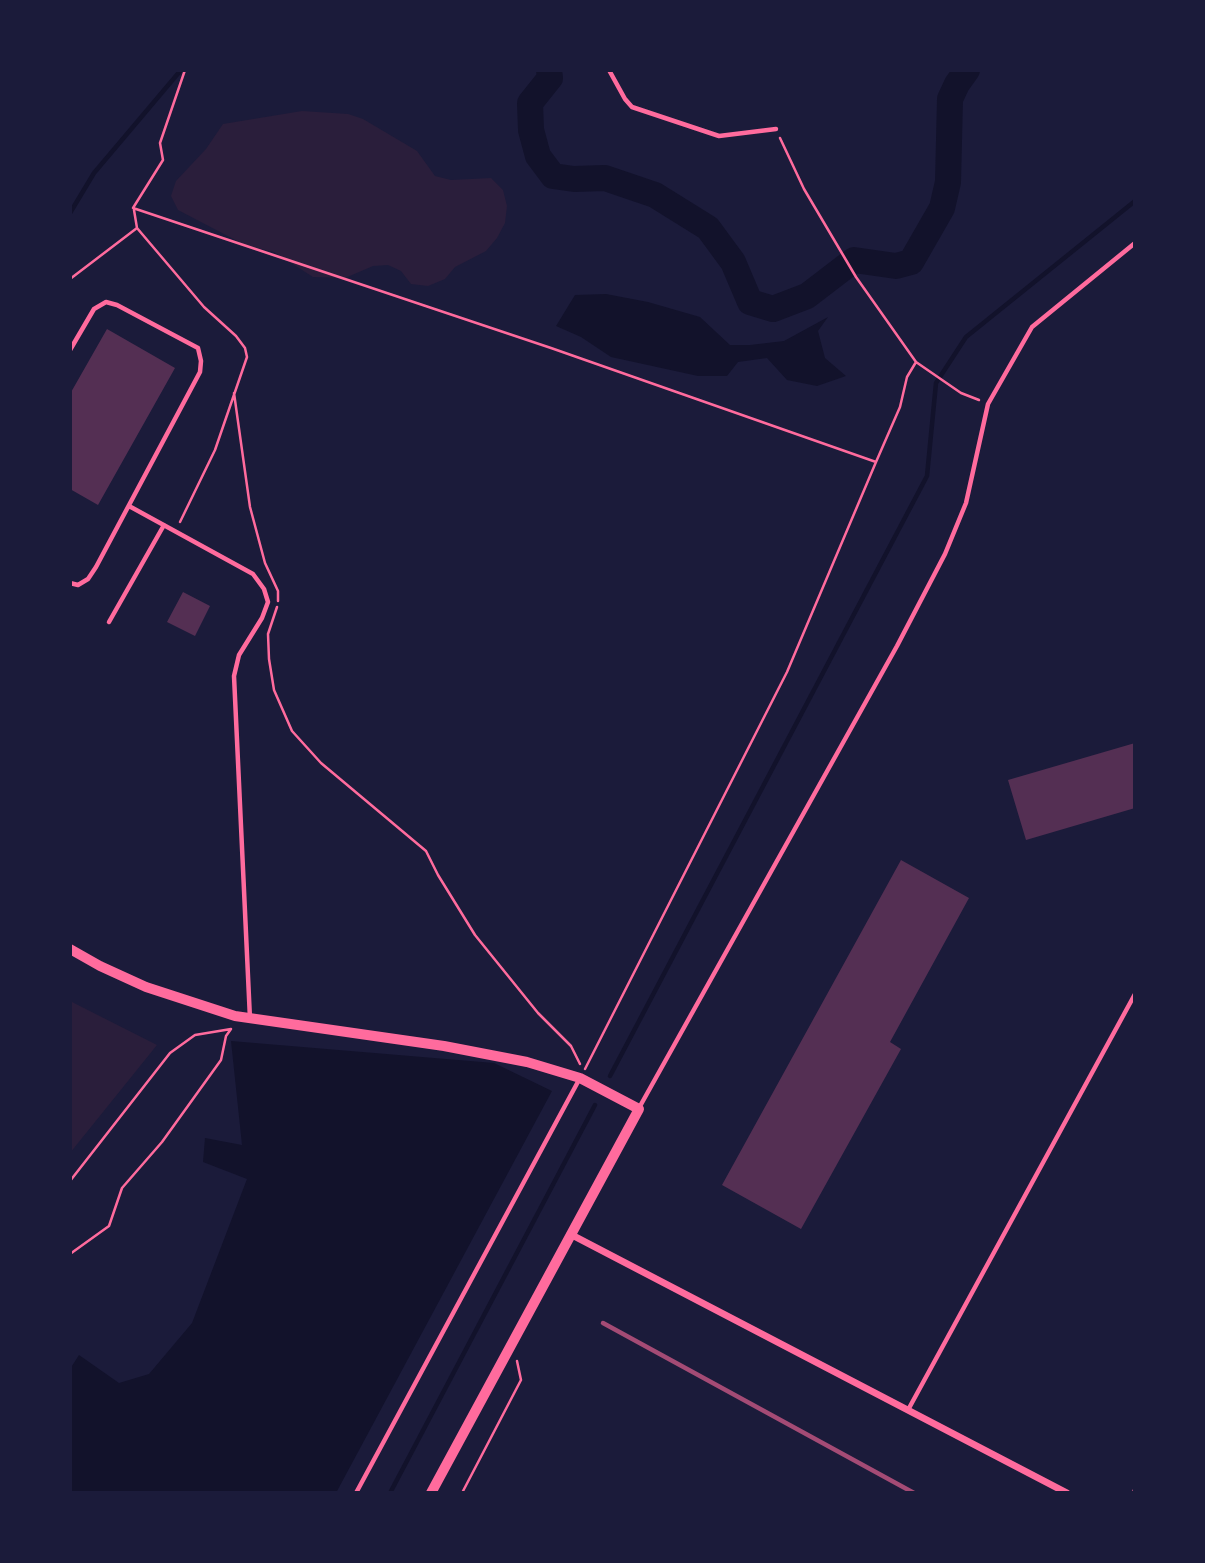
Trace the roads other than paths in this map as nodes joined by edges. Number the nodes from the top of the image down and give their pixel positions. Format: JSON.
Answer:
{"nodes":[{"id":1,"x":609,"y":70,"type":"edge"},
{"id":2,"x":776,"y":129,"type":"road end"},
{"id":3,"x":1135,"y":243,"type":"edge"},
{"id":4,"x":70,"y":350,"type":"edge"},
{"id":5,"x":129,"y":506,"type":"junction"},
{"id":6,"x":164,"y":526,"type":"junction"},
{"id":7,"x":70,"y":583,"type":"edge"},
{"id":8,"x":108,"y":622,"type":"dead end"},
{"id":9,"x":70,"y":949,"type":"edge"},
{"id":10,"x":1135,"y":994,"type":"edge"},
{"id":11,"x":247,"y":1019,"type":"junction"},
{"id":12,"x":582,"y":1075,"type":"junction"},
{"id":13,"x":639,"y":1109,"type":"junction"},
{"id":14,"x":569,"y":1234,"type":"junction"},
{"id":15,"x":908,"y":1410,"type":"junction"},
{"id":16,"x":356,"y":1493,"type":"edge"},
{"id":17,"x":431,"y":1493,"type":"edge"},
{"id":18,"x":1067,"y":1493,"type":"edge"}],
"edges":[{"from":1,"to":2,"type":"lane"},
{"from":3,"to":13,"type":"lane"},
{"from":4,"to":5,"type":"lane"},
{"from":5,"to":6,"type":"lane"},
{"from":5,"to":7,"type":"lane"},
{"from":6,"to":8,"type":"lane"},
{"from":6,"to":11,"type":"lane"},
{"from":9,"to":11,"type":"street"},
{"from":10,"to":15,"type":"lane"},
{"from":11,"to":12,"type":"street"},
{"from":12,"to":13,"type":"street"},
{"from":12,"to":16,"type":"lane"},
{"from":13,"to":14,"type":"street"},
{"from":14,"to":15,"type":"street"},
{"from":14,"to":17,"type":"street"},
{"from":15,"to":18,"type":"street"}]}
